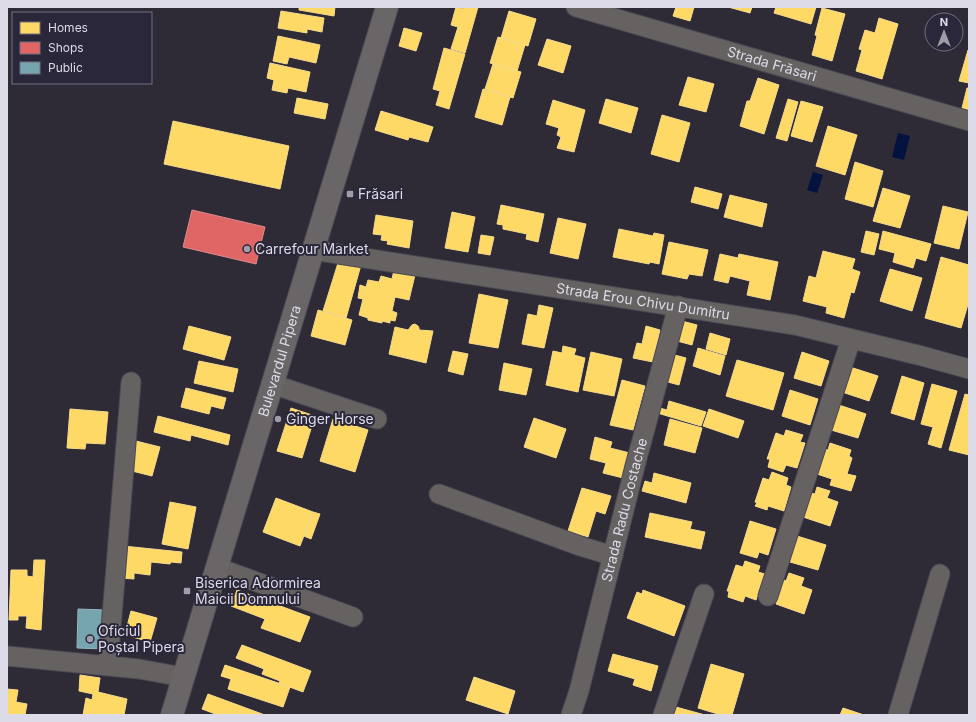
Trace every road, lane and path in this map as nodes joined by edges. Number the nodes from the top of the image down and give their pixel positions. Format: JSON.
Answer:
{"nodes":[{"id":1,"x":387,"y":7,"type":"edge"},
{"id":2,"x":576,"y":7,"type":"edge"},
{"id":3,"x":969,"y":121,"type":"edge"},
{"id":4,"x":313,"y":250,"type":"junction"},
{"id":5,"x":678,"y":306,"type":"junction"},
{"id":6,"x":851,"y":339,"type":"junction"},
{"id":7,"x":969,"y":369,"type":"edge"},
{"id":8,"x":131,"y":382,"type":"dead end"},
{"id":9,"x":272,"y":384,"type":"junction"},
{"id":10,"x":377,"y":419,"type":"dead end"},
{"id":11,"x":440,"y":494,"type":"dead end"},
{"id":12,"x":612,"y":556,"type":"junction"},
{"id":13,"x":216,"y":568,"type":"junction"},
{"id":14,"x":940,"y":574,"type":"dead end"},
{"id":15,"x":704,"y":594,"type":"dead end"},
{"id":16,"x":768,"y":596,"type":"dead end"},
{"id":17,"x":353,"y":617,"type":"dead end"},
{"id":18,"x":7,"y":656,"type":"edge"},
{"id":19,"x":108,"y":665,"type":"junction"},
{"id":20,"x":183,"y":677,"type":"junction"},
{"id":21,"x":172,"y":715,"type":"edge"},
{"id":22,"x":571,"y":715,"type":"edge"},
{"id":23,"x":664,"y":715,"type":"edge"},
{"id":24,"x":898,"y":715,"type":"edge"}],
"edges":[{"from":1,"to":4,"type":"main road","name":"Bulevardul Pipera"},
{"from":2,"to":3,"type":"street","name":"Strada Frăsari"},
{"from":4,"to":5,"type":"street","name":"Strada Erou Chivu Dumitru"},
{"from":4,"to":9,"type":"main road","name":"Bulevardul Pipera"},
{"from":5,"to":6,"type":"street","name":"Strada Erou Chivu Dumitru"},
{"from":5,"to":12,"type":"street","name":"Strada Radu Costache"},
{"from":6,"to":7,"type":"street","name":"Strada Erou Chivu Dumitru"},
{"from":6,"to":16,"type":"street"},
{"from":8,"to":19,"type":"street"},
{"from":9,"to":10,"type":"street"},
{"from":9,"to":13,"type":"main road","name":"Bulevardul Pipera"},
{"from":11,"to":12,"type":"street"},
{"from":12,"to":22,"type":"street","name":"Strada Radu Costache"},
{"from":13,"to":17,"type":"street"},
{"from":13,"to":20,"type":"main road","name":"Bulevardul Pipera"},
{"from":14,"to":24,"type":"street"},
{"from":15,"to":23,"type":"street"},
{"from":18,"to":19,"type":"street"},
{"from":19,"to":20,"type":"street"},
{"from":20,"to":21,"type":"main road","name":"Bulevardul Pipera"}]}
